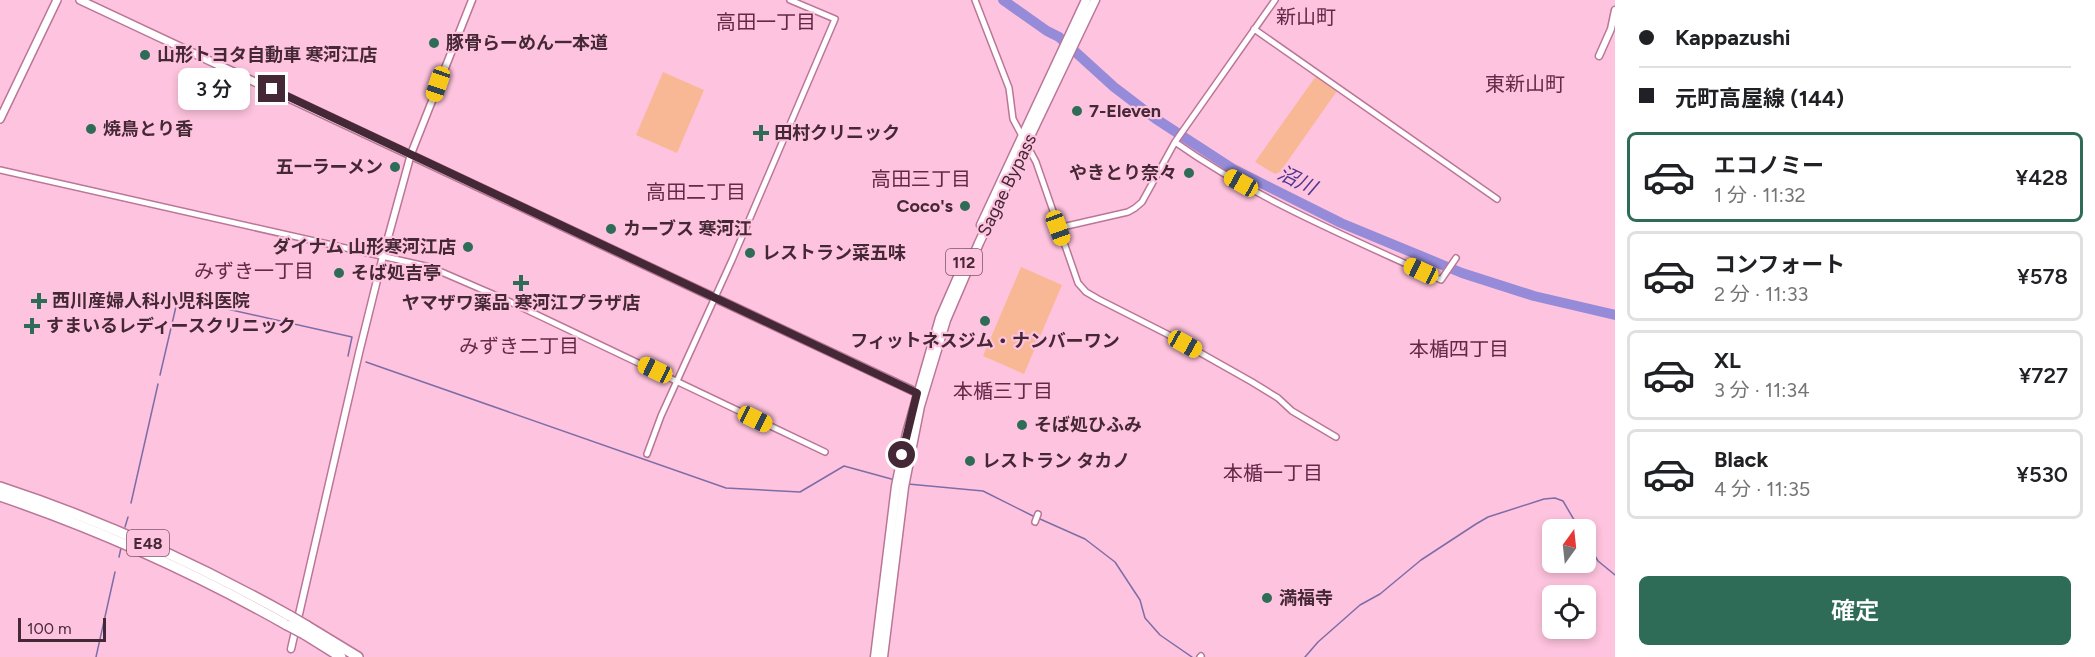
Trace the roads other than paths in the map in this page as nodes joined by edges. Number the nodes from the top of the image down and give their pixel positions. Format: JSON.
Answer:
{"nodes":[{"id":1,"x":57,"y":0,"type":"edge"},
{"id":2,"x":80,"y":0,"type":"edge"},
{"id":3,"x":472,"y":0,"type":"edge"},
{"id":4,"x":790,"y":0,"type":"edge"},
{"id":5,"x":975,"y":0,"type":"edge"},
{"id":6,"x":1086,"y":0,"type":"edge"},
{"id":7,"x":1095,"y":0,"type":"edge"},
{"id":8,"x":1275,"y":0,"type":"edge"},
{"id":9,"x":1615,"y":10,"type":"edge"},
{"id":10,"x":1254,"y":29,"type":"junction"},
{"id":11,"x":1075,"y":31,"type":"junction"},
{"id":12,"x":1599,"y":56,"type":"dead end"},
{"id":13,"x":0,"y":119,"type":"edge"},
{"id":14,"x":1025,"y":140,"type":"junction"},
{"id":15,"x":1175,"y":142,"type":"junction"},
{"id":16,"x":411,"y":154,"type":"junction"},
{"id":17,"x":0,"y":170,"type":"edge"},
{"id":18,"x":1497,"y":199,"type":"dead end"},
{"id":19,"x":1058,"y":228,"type":"junction"},
{"id":20,"x":383,"y":256,"type":"junction"},
{"id":21,"x":1456,"y":258,"type":"dead end"},
{"id":22,"x":715,"y":298,"type":"junction"},
{"id":23,"x":677,"y":380,"type":"junction"},
{"id":24,"x":920,"y":395,"type":"junction"},
{"id":25,"x":1336,"y":437,"type":"dead end"},
{"id":26,"x":825,"y":452,"type":"dead end"},
{"id":27,"x":647,"y":454,"type":"dead end"},
{"id":28,"x":901,"y":482,"type":"junction"},
{"id":29,"x":0,"y":487,"type":"edge"},
{"id":30,"x":0,"y":496,"type":"edge"},
{"id":31,"x":1038,"y":514,"type":"dead end"},
{"id":32,"x":1035,"y":522,"type":"dead end"},
{"id":33,"x":288,"y":620,"type":"junction"},
{"id":34,"x":305,"y":630,"type":"junction"},
{"id":35,"x":291,"y":649,"type":"dead end"},
{"id":36,"x":341,"y":657,"type":"edge"},
{"id":37,"x":358,"y":657,"type":"edge"},
{"id":38,"x":874,"y":657,"type":"edge"},
{"id":39,"x":883,"y":657,"type":"edge"}],
"edges":[{"from":1,"to":13,"type":"main road"},
{"from":2,"to":16,"type":"main road"},
{"from":3,"to":16,"type":"street"},
{"from":4,"to":22,"type":"street"},
{"from":5,"to":14,"type":"street"},
{"from":6,"to":11,"type":"highway","name":"Sagae Bypass","number":"112"},
{"from":7,"to":11,"type":"highway","name":"Sagae Bypass","number":"112"},
{"from":8,"to":10,"type":"street"},
{"from":9,"to":12,"type":"street"},
{"from":10,"to":15,"type":"street"},
{"from":10,"to":18,"type":"street"},
{"from":11,"to":14,"type":"highway","name":"Sagae Bypass","number":"112"},
{"from":14,"to":19,"type":"street"},
{"from":14,"to":24,"type":"highway","name":"Sagae Bypass","number":"112"},
{"from":15,"to":19,"type":"street"},
{"from":15,"to":21,"type":"street"},
{"from":16,"to":20,"type":"street"},
{"from":16,"to":22,"type":"main road"},
{"from":17,"to":20,"type":"street"},
{"from":19,"to":25,"type":"street"},
{"from":20,"to":23,"type":"street"},
{"from":20,"to":35,"type":"street"},
{"from":22,"to":23,"type":"street"},
{"from":22,"to":24,"type":"main road"},
{"from":23,"to":26,"type":"street"},
{"from":23,"to":27,"type":"street"},
{"from":24,"to":28,"type":"highway","name":"Sagae Bypass","number":"112"},
{"from":28,"to":38,"type":"highway","name":"Sagae Bypass","number":"112"},
{"from":28,"to":39,"type":"highway","name":"Sagae Bypass","number":"112"},
{"from":29,"to":33,"type":"highway","number":"E48"},
{"from":30,"to":33,"type":"highway","number":"E48"},
{"from":31,"to":32,"type":"street"},
{"from":33,"to":34,"type":"highway","number":"E48","bridge":true},
{"from":34,"to":36,"type":"highway","number":"E48"},
{"from":34,"to":37,"type":"highway","number":"E48"}]}
